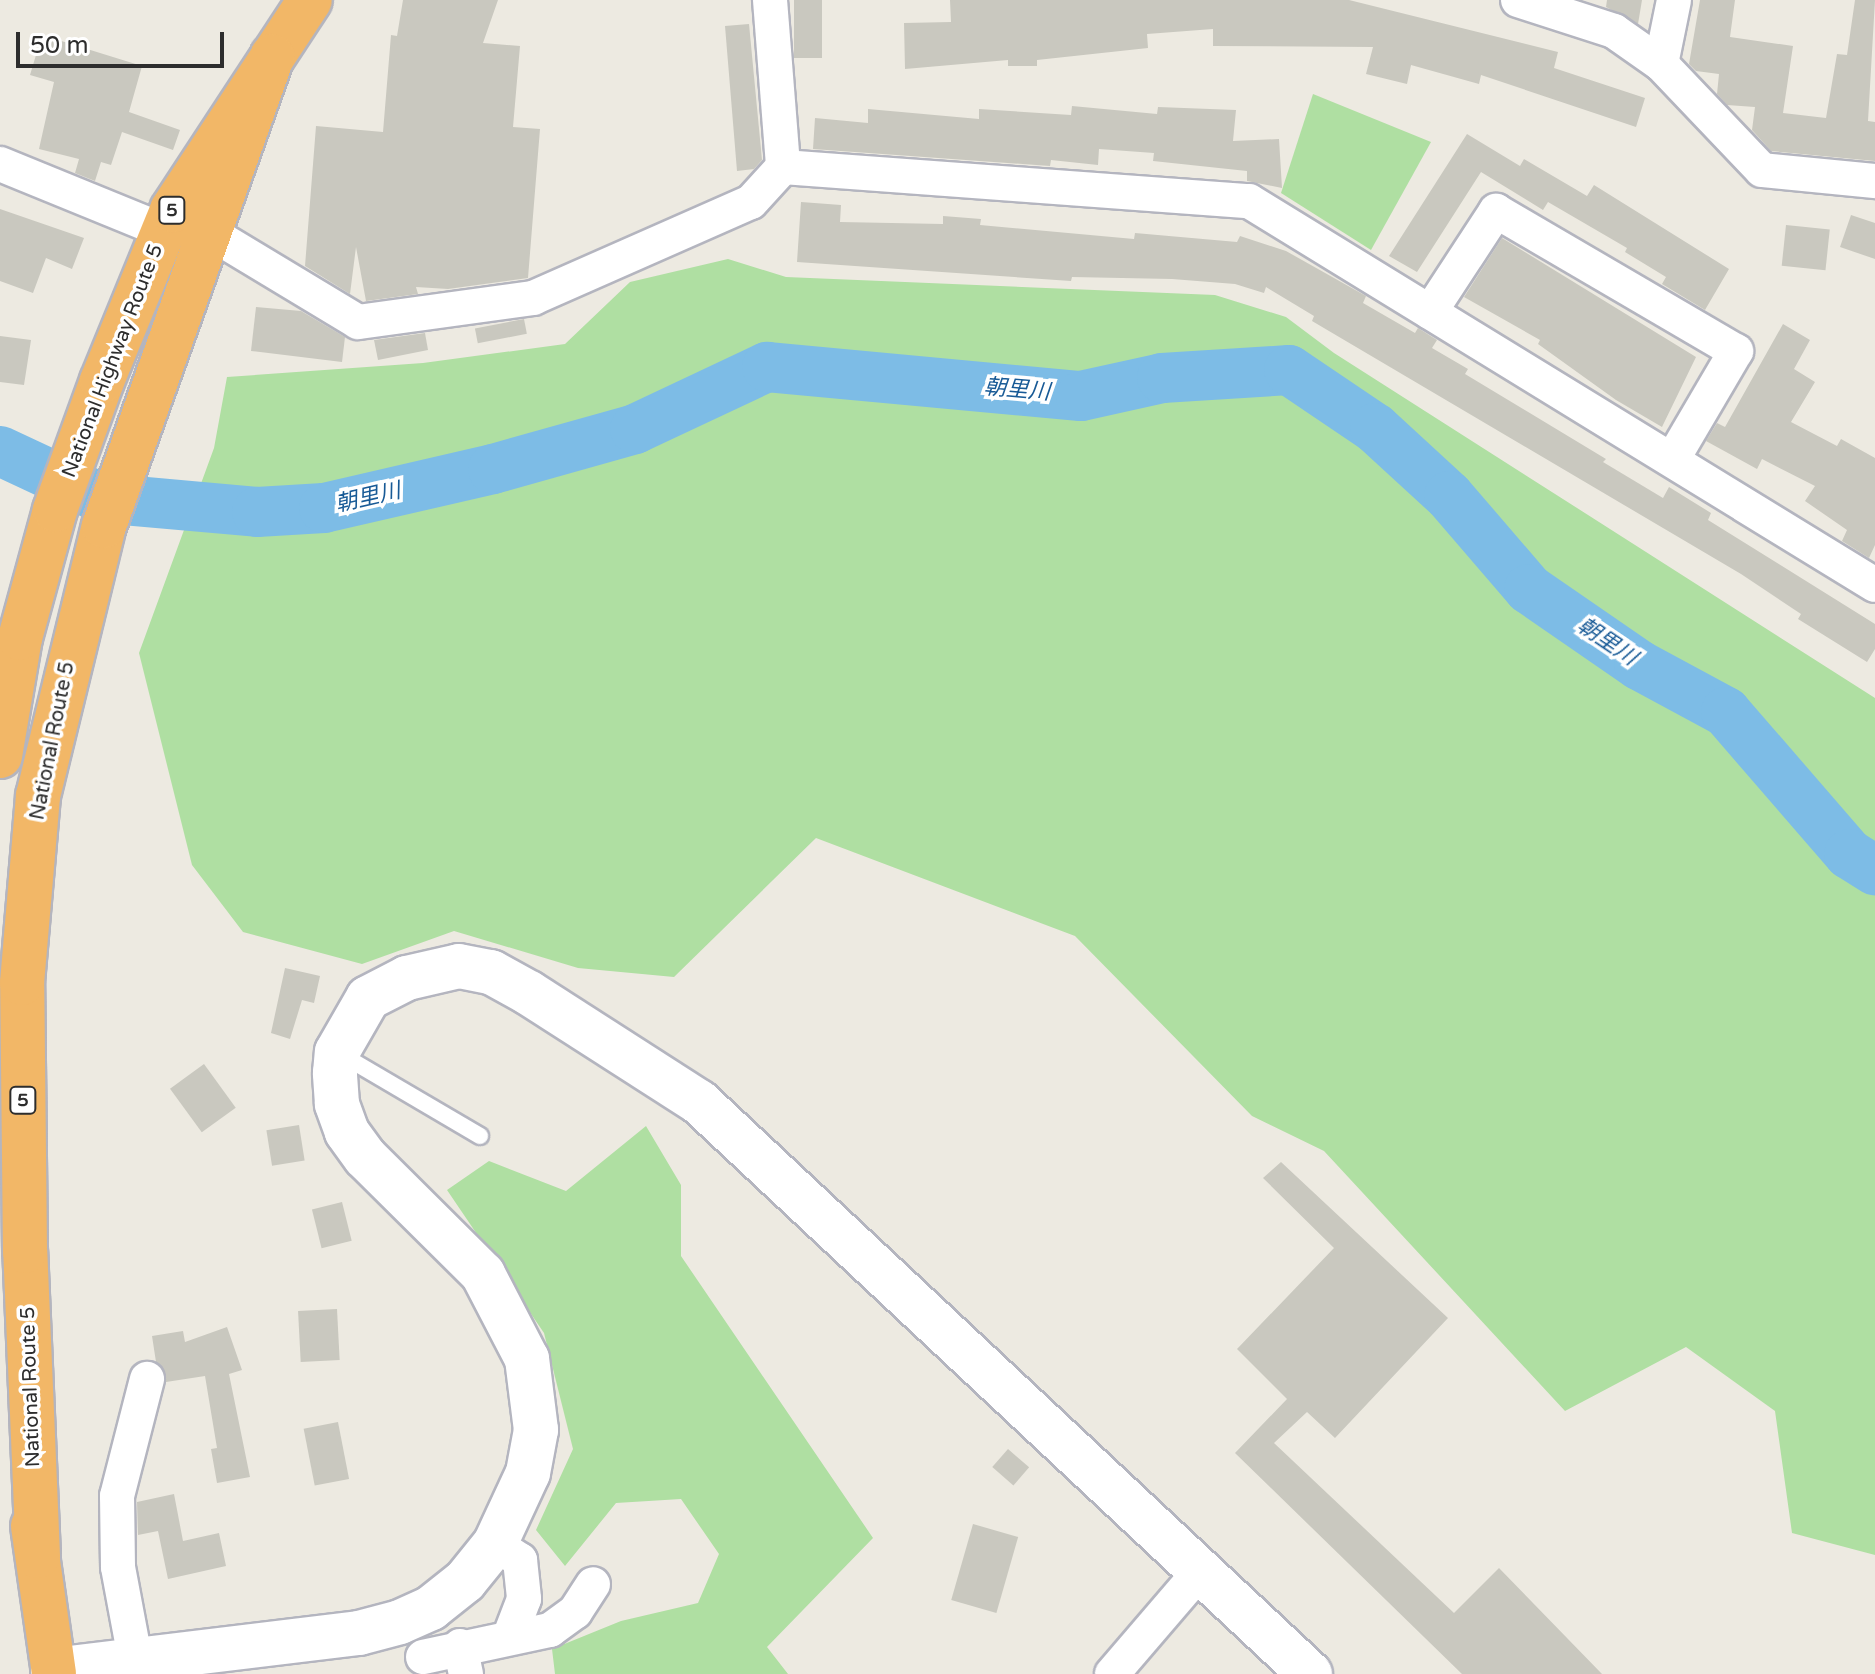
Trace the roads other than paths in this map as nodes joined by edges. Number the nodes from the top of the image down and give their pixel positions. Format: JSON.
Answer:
{"nodes":[{"id":1,"x":310,"y":0,"type":"edge"},
{"id":2,"x":770,"y":0,"type":"edge"},
{"id":3,"x":1518,"y":0,"type":"edge"},
{"id":4,"x":1674,"y":0,"type":"edge"},
{"id":5,"x":272,"y":56,"type":"junction"},
{"id":6,"x":1661,"y":64,"type":"junction"},
{"id":7,"x":0,"y":164,"type":"edge"},
{"id":8,"x":783,"y":167,"type":"junction"},
{"id":9,"x":1875,"y":181,"type":"edge"},
{"id":10,"x":168,"y":220,"type":"junction"},
{"id":11,"x":211,"y":233,"type":"junction"},
{"id":12,"x":1430,"y":312,"type":"junction"},
{"id":13,"x":1672,"y":460,"type":"junction"},
{"id":14,"x":1875,"y":585,"type":"edge"},
{"id":15,"x":0,"y":756,"type":"edge"},
{"id":16,"x":19,"y":795,"type":"edge"},
{"id":17,"x":337,"y":1052,"type":"junction"},
{"id":18,"x":480,"y":1136,"type":"dead end"},
{"id":19,"x":0,"y":1338,"type":"edge"},
{"id":20,"x":147,"y":1379,"type":"dead end"},
{"id":21,"x":495,"y":1544,"type":"junction"},
{"id":22,"x":38,"y":1556,"type":"junction"},
{"id":23,"x":1201,"y":1570,"type":"junction"},
{"id":24,"x":593,"y":1584,"type":"dead end"},
{"id":25,"x":510,"y":1636,"type":"junction"},
{"id":26,"x":423,"y":1657,"type":"dead end"},
{"id":27,"x":135,"y":1658,"type":"junction"},
{"id":28,"x":463,"y":1660,"type":"edge"},
{"id":29,"x":54,"y":1672,"type":"edge"},
{"id":30,"x":1112,"y":1674,"type":"edge"},
{"id":31,"x":1310,"y":1674,"type":"edge"}],
"edges":[{"from":1,"to":5,"type":"highway","name":"National Highway Route 5","number":"5"},
{"from":2,"to":8,"type":"street"},
{"from":3,"to":6,"type":"street"},
{"from":4,"to":6,"type":"street"},
{"from":5,"to":10,"type":"highway","name":"National Highway Route 5","number":"5"},
{"from":5,"to":11,"type":"highway","name":"National Route 5","number":"5"},
{"from":6,"to":9,"type":"street"},
{"from":7,"to":10,"type":"street"},
{"from":8,"to":11,"type":"street"},
{"from":8,"to":12,"type":"street"},
{"from":10,"to":11,"type":"street"},
{"from":10,"to":15,"type":"highway","name":"National Highway Route 5","number":"5"},
{"from":11,"to":16,"type":"highway","name":"National Route 5","number":"5"},
{"from":12,"to":13,"type":"street"},
{"from":12,"to":13,"type":"street"},
{"from":13,"to":14,"type":"street"},
{"from":16,"to":22,"type":"highway","name":"National Route 5","number":"5"},
{"from":17,"to":18,"type":"lane"},
{"from":17,"to":21,"type":"street"},
{"from":17,"to":23,"type":"street"},
{"from":19,"to":22,"type":"highway","number":"5"},
{"from":20,"to":27,"type":"street"},
{"from":21,"to":25,"type":"street"},
{"from":21,"to":27,"type":"street"},
{"from":22,"to":29,"type":"highway","number":"5"},
{"from":23,"to":30,"type":"street"},
{"from":23,"to":31,"type":"street"},
{"from":24,"to":25,"type":"street"},
{"from":25,"to":28,"type":"street"},
{"from":26,"to":28,"type":"street"},
{"from":27,"to":29,"type":"street"}]}
